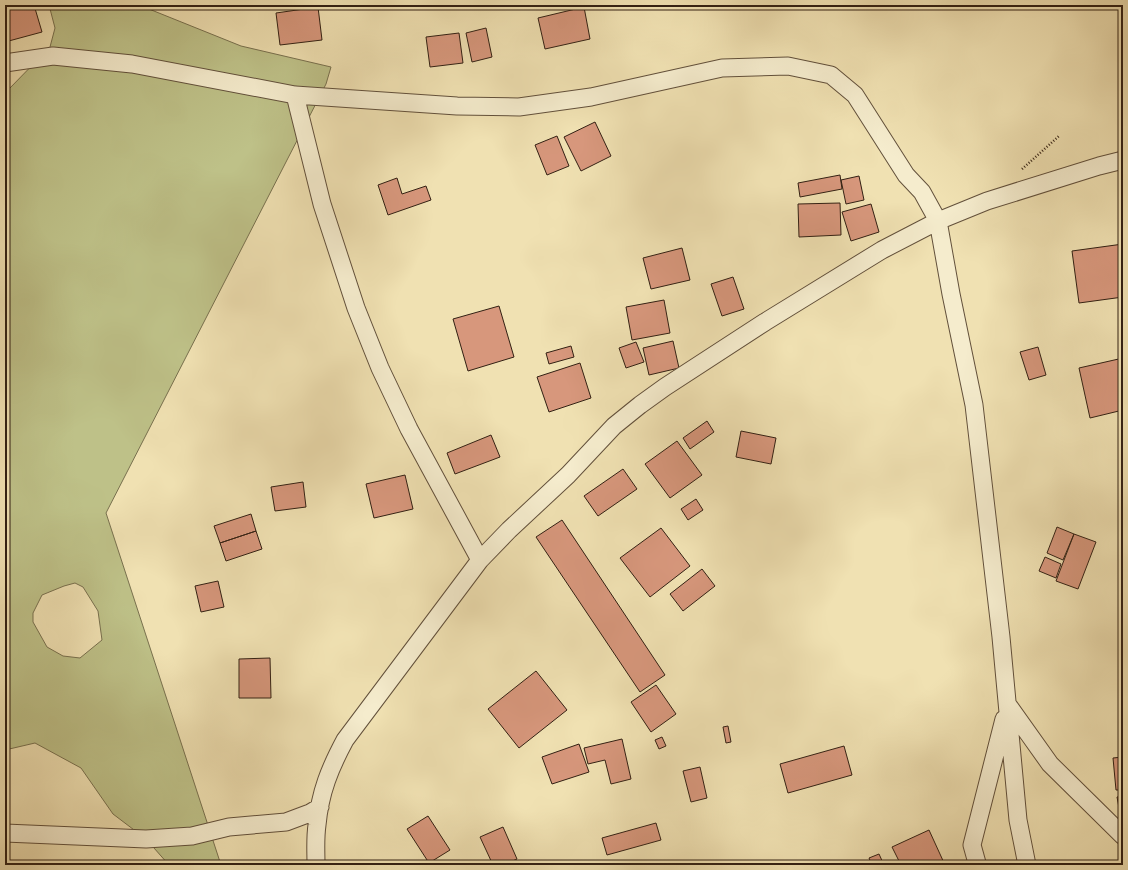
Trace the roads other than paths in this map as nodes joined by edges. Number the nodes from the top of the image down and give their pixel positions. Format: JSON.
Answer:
{"nodes":[{"id":1,"x":5,"y":64,"type":"edge"},
{"id":2,"x":295,"y":95,"type":"junction"},
{"id":3,"x":1123,"y":160,"type":"edge"},
{"id":4,"x":938,"y":221,"type":"junction"},
{"id":5,"x":480,"y":560,"type":"junction"},
{"id":6,"x":1008,"y":705,"type":"junction"},
{"id":7,"x":320,"y":806,"type":"junction"},
{"id":8,"x":5,"y":833,"type":"edge"},
{"id":9,"x":1123,"y":836,"type":"edge"},
{"id":10,"x":978,"y":863,"type":"dead end"},
{"id":11,"x":316,"y":865,"type":"edge"},
{"id":12,"x":1026,"y":865,"type":"edge"}],
"edges":[{"from":1,"to":2,"type":"street"},
{"from":2,"to":4,"type":"street"},
{"from":2,"to":5,"type":"street"},
{"from":3,"to":4,"type":"street"},
{"from":4,"to":5,"type":"street"},
{"from":4,"to":6,"type":"street"},
{"from":5,"to":7,"type":"street"},
{"from":6,"to":9,"type":"street"},
{"from":6,"to":10,"type":"street"},
{"from":6,"to":12,"type":"street"},
{"from":7,"to":8,"type":"street"},
{"from":7,"to":11,"type":"street"}]}
